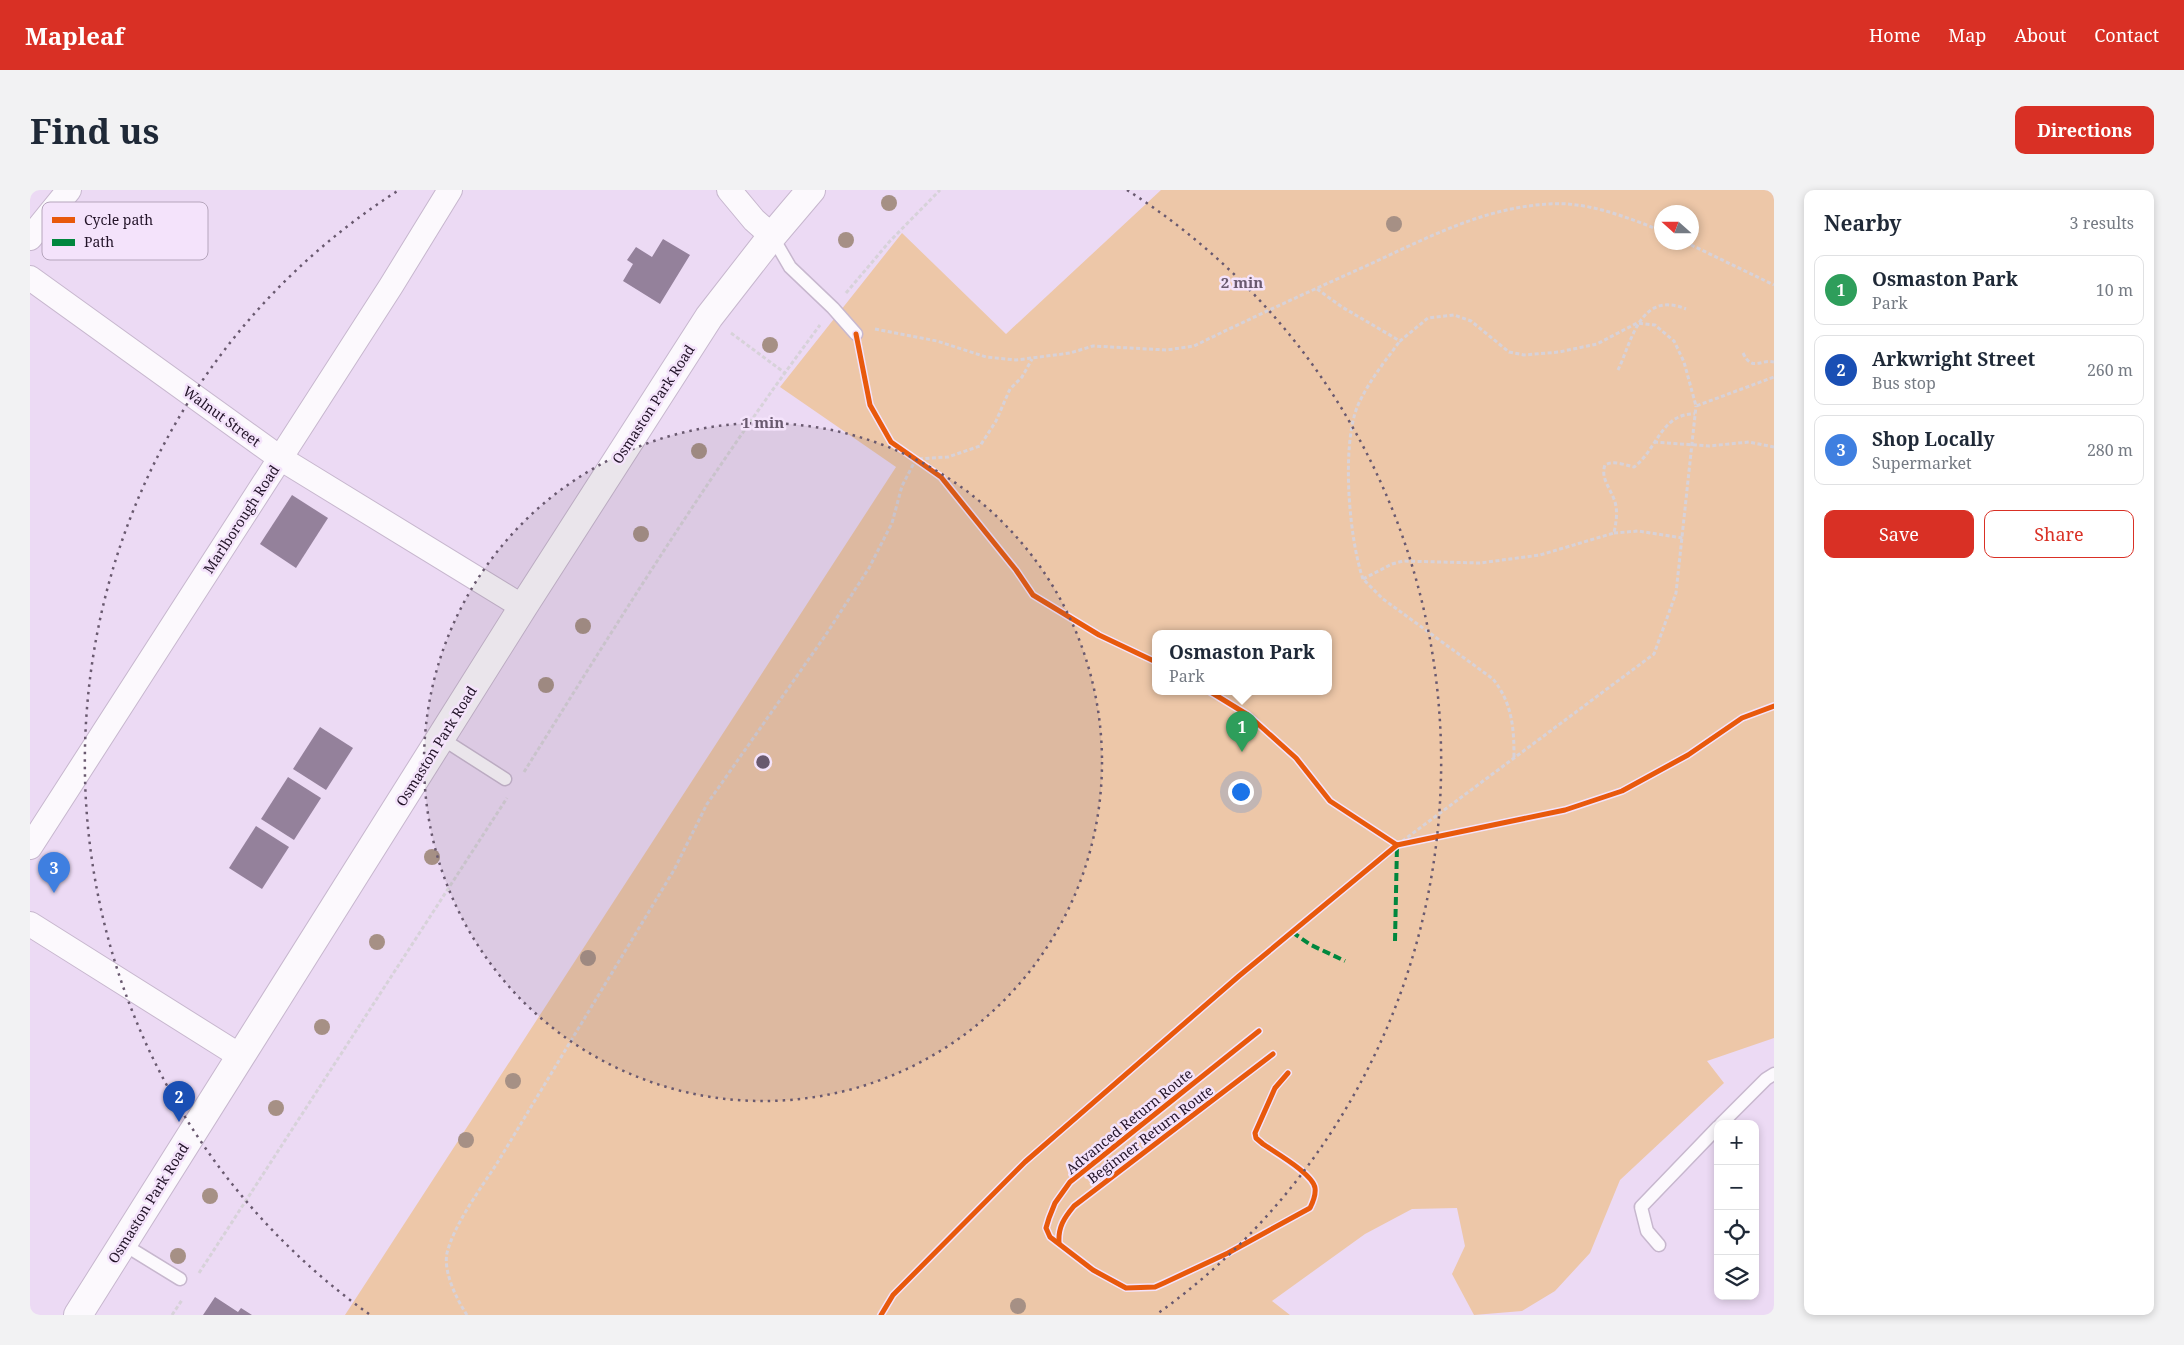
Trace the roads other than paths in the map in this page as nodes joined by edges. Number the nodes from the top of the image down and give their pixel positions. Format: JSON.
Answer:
{"nodes":[{"id":1,"x":69,"y":190,"type":"edge"},
{"id":2,"x":450,"y":190,"type":"edge"},
{"id":3,"x":730,"y":190,"type":"edge"},
{"id":4,"x":811,"y":190,"type":"edge"},
{"id":5,"x":59,"y":202,"type":"edge"},
{"id":6,"x":42,"y":223,"type":"edge"},
{"id":7,"x":772,"y":236,"type":"junction"},
{"id":8,"x":30,"y":238,"type":"edge"},
{"id":9,"x":30,"y":278,"type":"edge"},
{"id":10,"x":856,"y":334,"type":"road end"},
{"id":11,"x":280,"y":458,"type":"junction"},
{"id":12,"x":523,"y":607,"type":"junction"},
{"id":13,"x":441,"y":738,"type":"junction"},
{"id":14,"x":505,"y":779,"type":"dead end"},
{"id":15,"x":30,"y":847,"type":"edge"},
{"id":16,"x":30,"y":924,"type":"edge"},
{"id":17,"x":240,"y":1056,"type":"junction"},
{"id":18,"x":1774,"y":1074,"type":"edge"},
{"id":19,"x":1725,"y":1120,"type":"edge"},
{"id":20,"x":1714,"y":1131,"type":"edge"},
{"id":21,"x":123,"y":1244,"type":"junction"},
{"id":22,"x":1659,"y":1244,"type":"dead end"},
{"id":23,"x":180,"y":1279,"type":"dead end"},
{"id":24,"x":78,"y":1315,"type":"edge"}],
"edges":[{"from":1,"to":5,"type":"street"},
{"from":2,"to":11,"type":"street","name":"Marlborough Road"},
{"from":3,"to":7,"type":"street"},
{"from":4,"to":7,"type":"highway","name":"Osmaston Park Road"},
{"from":6,"to":8,"type":"street"},
{"from":7,"to":10,"type":"lane"},
{"from":7,"to":12,"type":"highway","name":"Osmaston Park Road"},
{"from":9,"to":11,"type":"street","name":"Walnut Street"},
{"from":11,"to":12,"type":"street","name":"Walnut Street"},
{"from":11,"to":15,"type":"street","name":"Marlborough Road"},
{"from":12,"to":13,"type":"highway","name":"Osmaston Park Road"},
{"from":13,"to":14,"type":"lane"},
{"from":13,"to":17,"type":"highway","name":"Osmaston Park Road"},
{"from":16,"to":17,"type":"street"},
{"from":17,"to":21,"type":"highway","name":"Osmaston Park Road"},
{"from":18,"to":19,"type":"lane"},
{"from":20,"to":22,"type":"lane"},
{"from":21,"to":23,"type":"lane"},
{"from":21,"to":24,"type":"highway","name":"Osmaston Park Road"}]}
